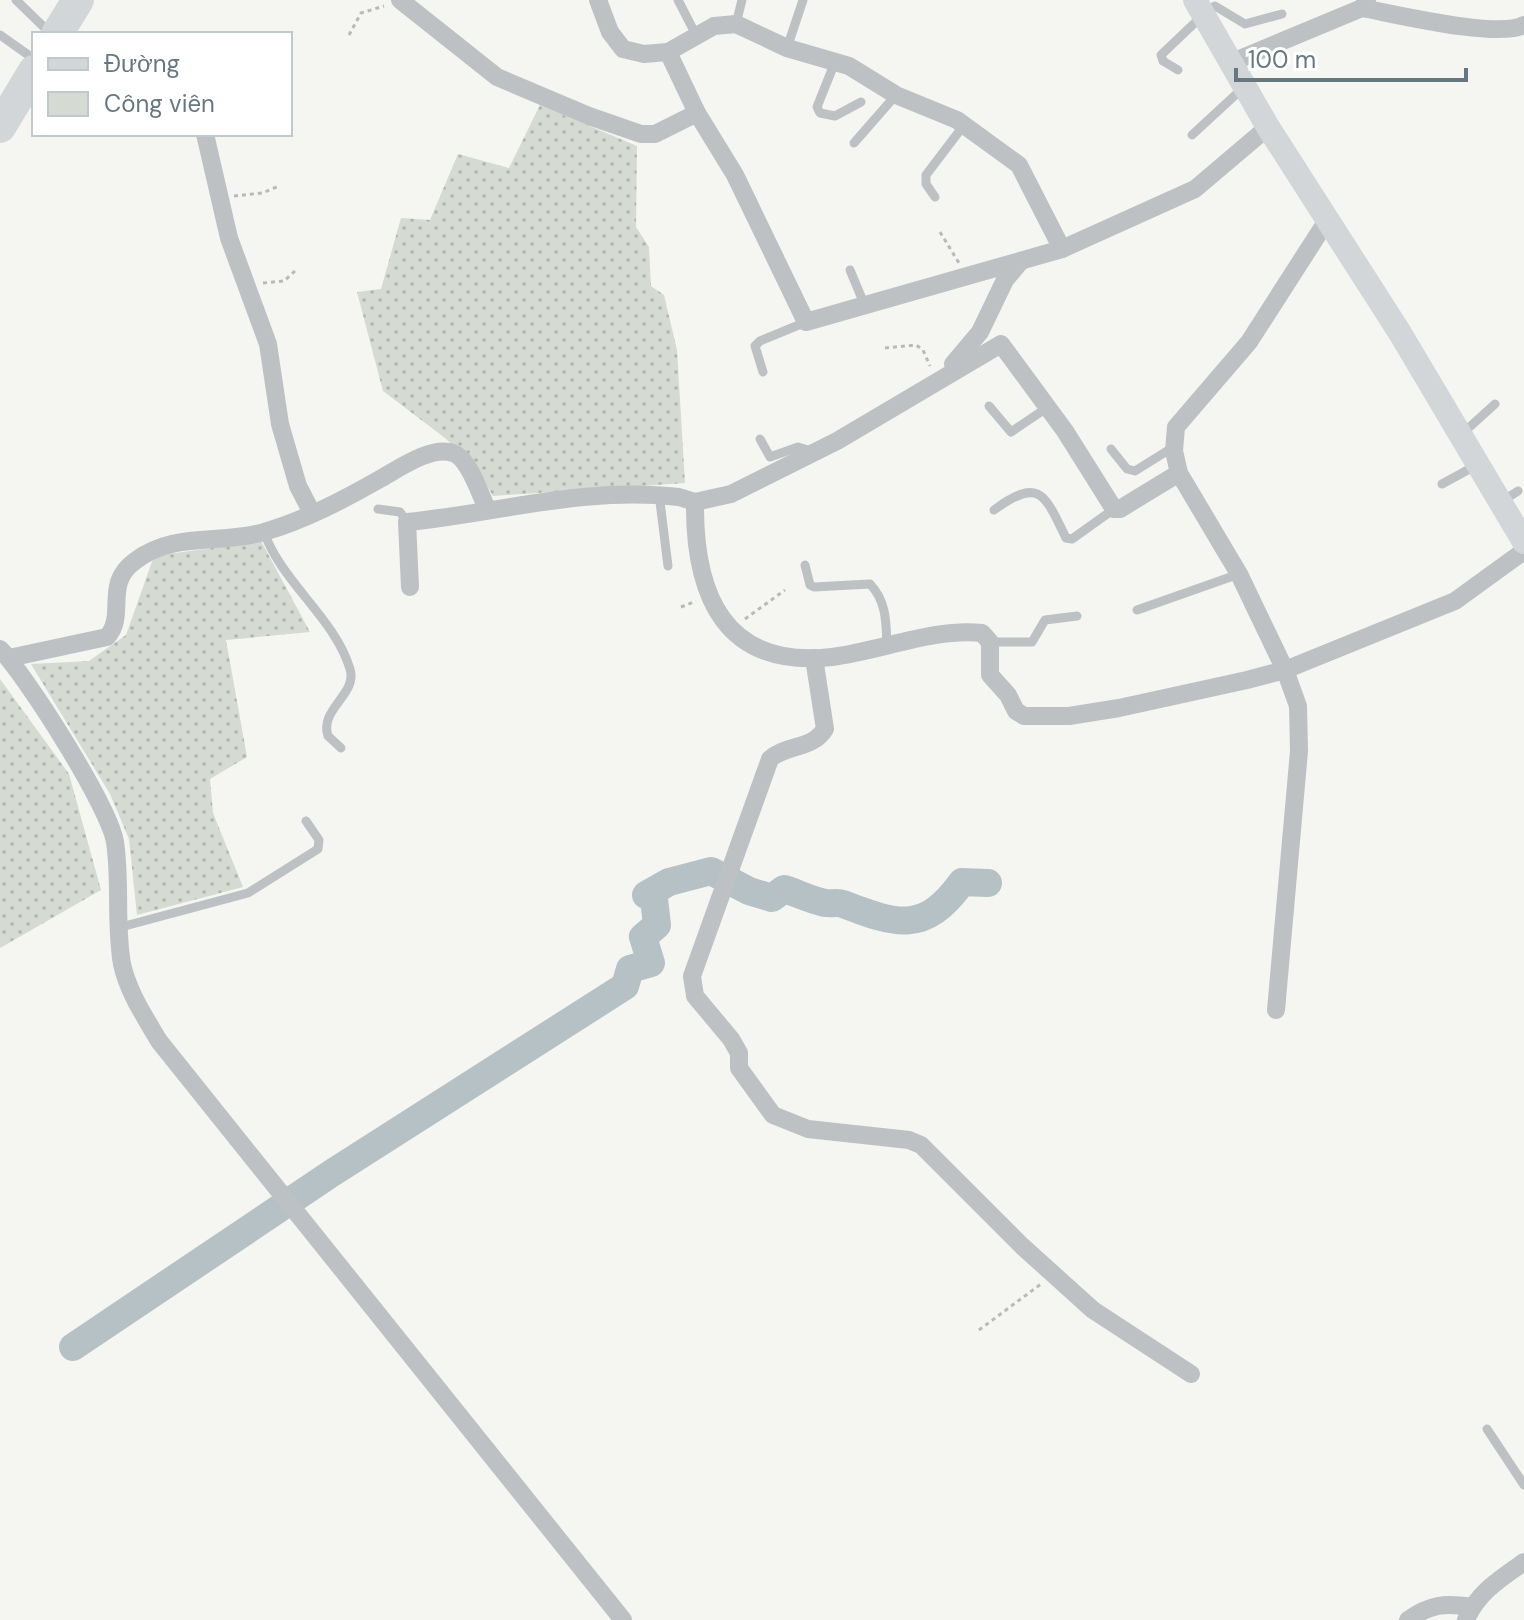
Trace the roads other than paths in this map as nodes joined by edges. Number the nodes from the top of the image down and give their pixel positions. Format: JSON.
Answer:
{"nodes":[{"id":1,"x":16,"y":0,"type":"edge"},
{"id":2,"x":78,"y":0,"type":"edge"},
{"id":3,"x":400,"y":0,"type":"edge"},
{"id":4,"x":598,"y":0,"type":"edge"},
{"id":5,"x":678,"y":0,"type":"edge"},
{"id":6,"x":742,"y":0,"type":"edge"},
{"id":7,"x":803,"y":0,"type":"edge"},
{"id":8,"x":1364,"y":4,"type":"edge"},
{"id":9,"x":1200,"y":9,"type":"edge"},
{"id":10,"x":1282,"y":14,"type":"dead end"},
{"id":11,"x":736,"y":24,"type":"junction"},
{"id":12,"x":1524,"y":25,"type":"edge"},
{"id":13,"x":55,"y":32,"type":"edge"},
{"id":14,"x":58,"y":32,"type":"edge"},
{"id":15,"x":0,"y":35,"type":"edge"},
{"id":16,"x":696,"y":35,"type":"junction"},
{"id":17,"x":787,"y":48,"type":"junction"},
{"id":18,"x":668,"y":52,"type":"junction"},
{"id":19,"x":32,"y":58,"type":"edge"},
{"id":20,"x":835,"y":62,"type":"junction"},
{"id":21,"x":1230,"y":63,"type":"junction"},
{"id":22,"x":1178,"y":70,"type":"dead end"},
{"id":23,"x":32,"y":74,"type":"edge"},
{"id":24,"x":1244,"y":87,"type":"junction"},
{"id":25,"x":896,"y":95,"type":"junction"},
{"id":26,"x":861,"y":102,"type":"dead end"},
{"id":27,"x":697,"y":113,"type":"junction"},
{"id":28,"x":964,"y":125,"type":"junction"},
{"id":29,"x":0,"y":127,"type":"edge"},
{"id":30,"x":1268,"y":127,"type":"junction"},
{"id":31,"x":1192,"y":135,"type":"dead end"},
{"id":32,"x":205,"y":136,"type":"edge"},
{"id":33,"x":854,"y":143,"type":"dead end"},
{"id":34,"x":935,"y":197,"type":"dead end"},
{"id":35,"x":1326,"y":222,"type":"junction"},
{"id":36,"x":1062,"y":249,"type":"junction"},
{"id":37,"x":1021,"y":261,"type":"junction"},
{"id":38,"x":850,"y":270,"type":"dead end"},
{"id":39,"x":865,"y":306,"type":"junction"},
{"id":40,"x":806,"y":322,"type":"junction"},
{"id":41,"x":951,"y":371,"type":"junction"},
{"id":42,"x":763,"y":372,"type":"dead end"},
{"id":43,"x":1495,"y":404,"type":"dead end"},
{"id":44,"x":989,"y":406,"type":"dead end"},
{"id":45,"x":1048,"y":407,"type":"junction"},
{"id":46,"x":1460,"y":435,"type":"junction"},
{"id":47,"x":760,"y":439,"type":"dead end"},
{"id":48,"x":1111,"y":449,"type":"dead end"},
{"id":49,"x":1174,"y":451,"type":"junction"},
{"id":50,"x":814,"y":452,"type":"junction"},
{"id":51,"x":1478,"y":464,"type":"junction"},
{"id":52,"x":1179,"y":473,"type":"junction"},
{"id":53,"x":1442,"y":484,"type":"dead end"},
{"id":54,"x":659,"y":494,"type":"junction"},
{"id":55,"x":695,"y":502,"type":"junction"},
{"id":56,"x":378,"y":509,"type":"dead end"},
{"id":57,"x":487,"y":509,"type":"junction"},
{"id":58,"x":1114,"y":509,"type":"junction"},
{"id":59,"x":994,"y":510,"type":"dead end"},
{"id":60,"x":312,"y":513,"type":"junction"},
{"id":61,"x":407,"y":522,"type":"junction"},
{"id":62,"x":264,"y":532,"type":"junction"},
{"id":63,"x":1524,"y":541,"type":"edge"},
{"id":64,"x":1524,"y":551,"type":"edge"},
{"id":65,"x":805,"y":565,"type":"dead end"},
{"id":66,"x":668,"y":566,"type":"dead end"},
{"id":67,"x":1239,"y":574,"type":"junction"},
{"id":68,"x":410,"y":587,"type":"dead end"},
{"id":69,"x":1137,"y":610,"type":"dead end"},
{"id":70,"x":1077,"y":616,"type":"dead end"},
{"id":71,"x":990,"y":642,"type":"junction"},
{"id":72,"x":887,"y":646,"type":"junction"},
{"id":73,"x":4,"y":653,"type":"edge"},
{"id":74,"x":814,"y":658,"type":"junction"},
{"id":75,"x":1285,"y":670,"type":"junction"},
{"id":76,"x":341,"y":748,"type":"dead end"},
{"id":77,"x":306,"y":821,"type":"dead end"},
{"id":78,"x":121,"y":927,"type":"junction"},
{"id":79,"x":1276,"y":1010,"type":"dead end"},
{"id":80,"x":1191,"y":1374,"type":"dead end"},
{"id":81,"x":1487,"y":1429,"type":"dead end"},
{"id":82,"x":1524,"y":1485,"type":"edge"},
{"id":83,"x":1521,"y":1571,"type":"edge"},
{"id":84,"x":1468,"y":1613,"type":"edge"},
{"id":85,"x":623,"y":1620,"type":"edge"},
{"id":86,"x":1408,"y":1620,"type":"edge"}],
"edges":[{"from":1,"to":13,"type":"lane"},
{"from":2,"to":14,"type":"highway"},
{"from":3,"to":27,"type":"street"},
{"from":4,"to":18,"type":"street"},
{"from":5,"to":16,"type":"lane"},
{"from":6,"to":11,"type":"lane"},
{"from":7,"to":17,"type":"lane"},
{"from":8,"to":12,"type":"street"},
{"from":8,"to":21,"type":"street"},
{"from":9,"to":10,"type":"lane"},
{"from":9,"to":21,"type":"street"},
{"from":9,"to":22,"type":"lane"},
{"from":11,"to":16,"type":"street"},
{"from":11,"to":17,"type":"street"},
{"from":15,"to":19,"type":"lane"},
{"from":16,"to":18,"type":"street"},
{"from":17,"to":20,"type":"street"},
{"from":18,"to":27,"type":"street"},
{"from":20,"to":25,"type":"street"},
{"from":20,"to":26,"type":"lane"},
{"from":21,"to":24,"type":"street"},
{"from":23,"to":29,"type":"highway"},
{"from":24,"to":30,"type":"street"},
{"from":24,"to":31,"type":"lane"},
{"from":25,"to":28,"type":"street"},
{"from":25,"to":33,"type":"lane"},
{"from":27,"to":40,"type":"street"},
{"from":28,"to":34,"type":"lane"},
{"from":28,"to":36,"type":"street"},
{"from":30,"to":35,"type":"street"},
{"from":30,"to":36,"type":"street"},
{"from":32,"to":60,"type":"street"},
{"from":35,"to":46,"type":"street"},
{"from":35,"to":49,"type":"street"},
{"from":36,"to":37,"type":"street"},
{"from":37,"to":39,"type":"street"},
{"from":37,"to":41,"type":"street"},
{"from":38,"to":39,"type":"lane"},
{"from":39,"to":40,"type":"street"},
{"from":40,"to":42,"type":"lane"},
{"from":41,"to":45,"type":"street"},
{"from":41,"to":50,"type":"street"},
{"from":43,"to":46,"type":"lane"},
{"from":44,"to":45,"type":"lane"},
{"from":45,"to":58,"type":"street"},
{"from":46,"to":51,"type":"street"},
{"from":47,"to":50,"type":"lane"},
{"from":48,"to":49,"type":"lane"},
{"from":49,"to":52,"type":"street"},
{"from":50,"to":55,"type":"street"},
{"from":51,"to":53,"type":"lane"},
{"from":51,"to":63,"type":"street"},
{"from":52,"to":58,"type":"street"},
{"from":52,"to":67,"type":"street"},
{"from":54,"to":55,"type":"street"},
{"from":54,"to":57,"type":"street"},
{"from":54,"to":66,"type":"lane"},
{"from":55,"to":74,"type":"street"},
{"from":56,"to":61,"type":"lane"},
{"from":57,"to":60,"type":"street"},
{"from":57,"to":61,"type":"street"},
{"from":58,"to":59,"type":"lane"},
{"from":60,"to":62,"type":"street"},
{"from":61,"to":68,"type":"street"},
{"from":62,"to":73,"type":"street"},
{"from":62,"to":76,"type":"lane"},
{"from":64,"to":75,"type":"street"},
{"from":65,"to":72,"type":"lane"},
{"from":67,"to":69,"type":"lane"},
{"from":67,"to":75,"type":"street"},
{"from":70,"to":71,"type":"lane"},
{"from":71,"to":72,"type":"street"},
{"from":71,"to":75,"type":"street"},
{"from":72,"to":74,"type":"street"},
{"from":73,"to":78,"type":"street"},
{"from":74,"to":80,"type":"street"},
{"from":75,"to":79,"type":"street"},
{"from":77,"to":78,"type":"lane"},
{"from":78,"to":85,"type":"street"},
{"from":81,"to":82,"type":"lane"},
{"from":83,"to":84,"type":"street"},
{"from":84,"to":86,"type":"street"}]}
